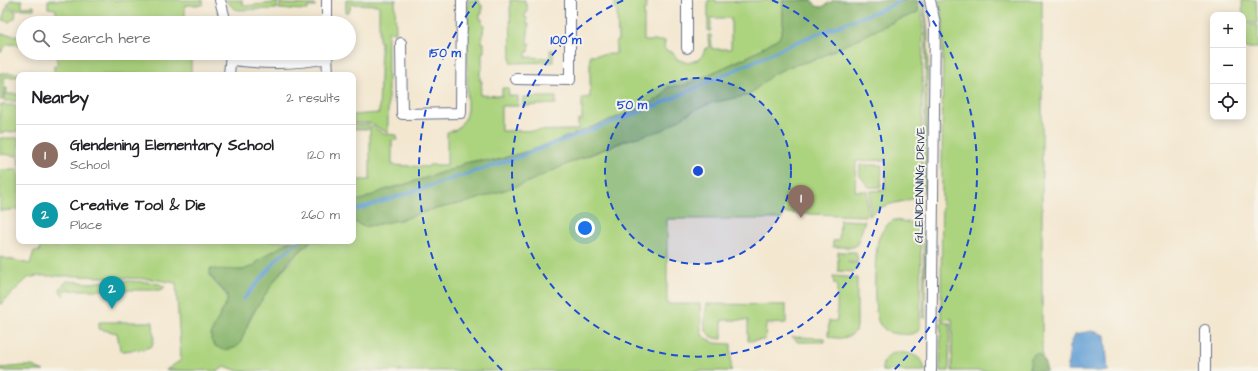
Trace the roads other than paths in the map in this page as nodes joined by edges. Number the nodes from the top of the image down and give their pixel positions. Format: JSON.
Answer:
{"nodes":[{"id":1,"x":220,"y":0,"type":"edge"},
{"id":2,"x":327,"y":0,"type":"edge"},
{"id":3,"x":462,"y":0,"type":"edge"},
{"id":4,"x":570,"y":0,"type":"edge"},
{"id":5,"x":687,"y":0,"type":"edge"},
{"id":6,"x":930,"y":0,"type":"edge"},
{"id":7,"x":224,"y":16,"type":"edge"},
{"id":8,"x":327,"y":16,"type":"edge"},
{"id":9,"x":401,"y":43,"type":"dead end"},
{"id":10,"x":687,"y":48,"type":"dead end"},
{"id":11,"x":231,"y":60,"type":"edge"},
{"id":12,"x":254,"y":60,"type":"edge"},
{"id":13,"x":312,"y":60,"type":"edge"},
{"id":14,"x":327,"y":60,"type":"edge"},
{"id":15,"x":229,"y":72,"type":"edge"},
{"id":16,"x":328,"y":72,"type":"edge"},
{"id":17,"x":516,"y":80,"type":"dead end"},
{"id":18,"x":1205,"y":330,"type":"dead end"},
{"id":19,"x":931,"y":371,"type":"edge"},
{"id":20,"x":1205,"y":371,"type":"edge"}],
"edges":[{"from":1,"to":7,"type":"street"},
{"from":2,"to":8,"type":"street"},
{"from":3,"to":9,"type":"street"},
{"from":4,"to":17,"type":"street"},
{"from":5,"to":10,"type":"street"},
{"from":6,"to":19,"type":"street","name":"GLENDENNING DRIVE"},
{"from":11,"to":15,"type":"street"},
{"from":12,"to":13,"type":"street"},
{"from":14,"to":16,"type":"street"},
{"from":18,"to":20,"type":"street"}]}
